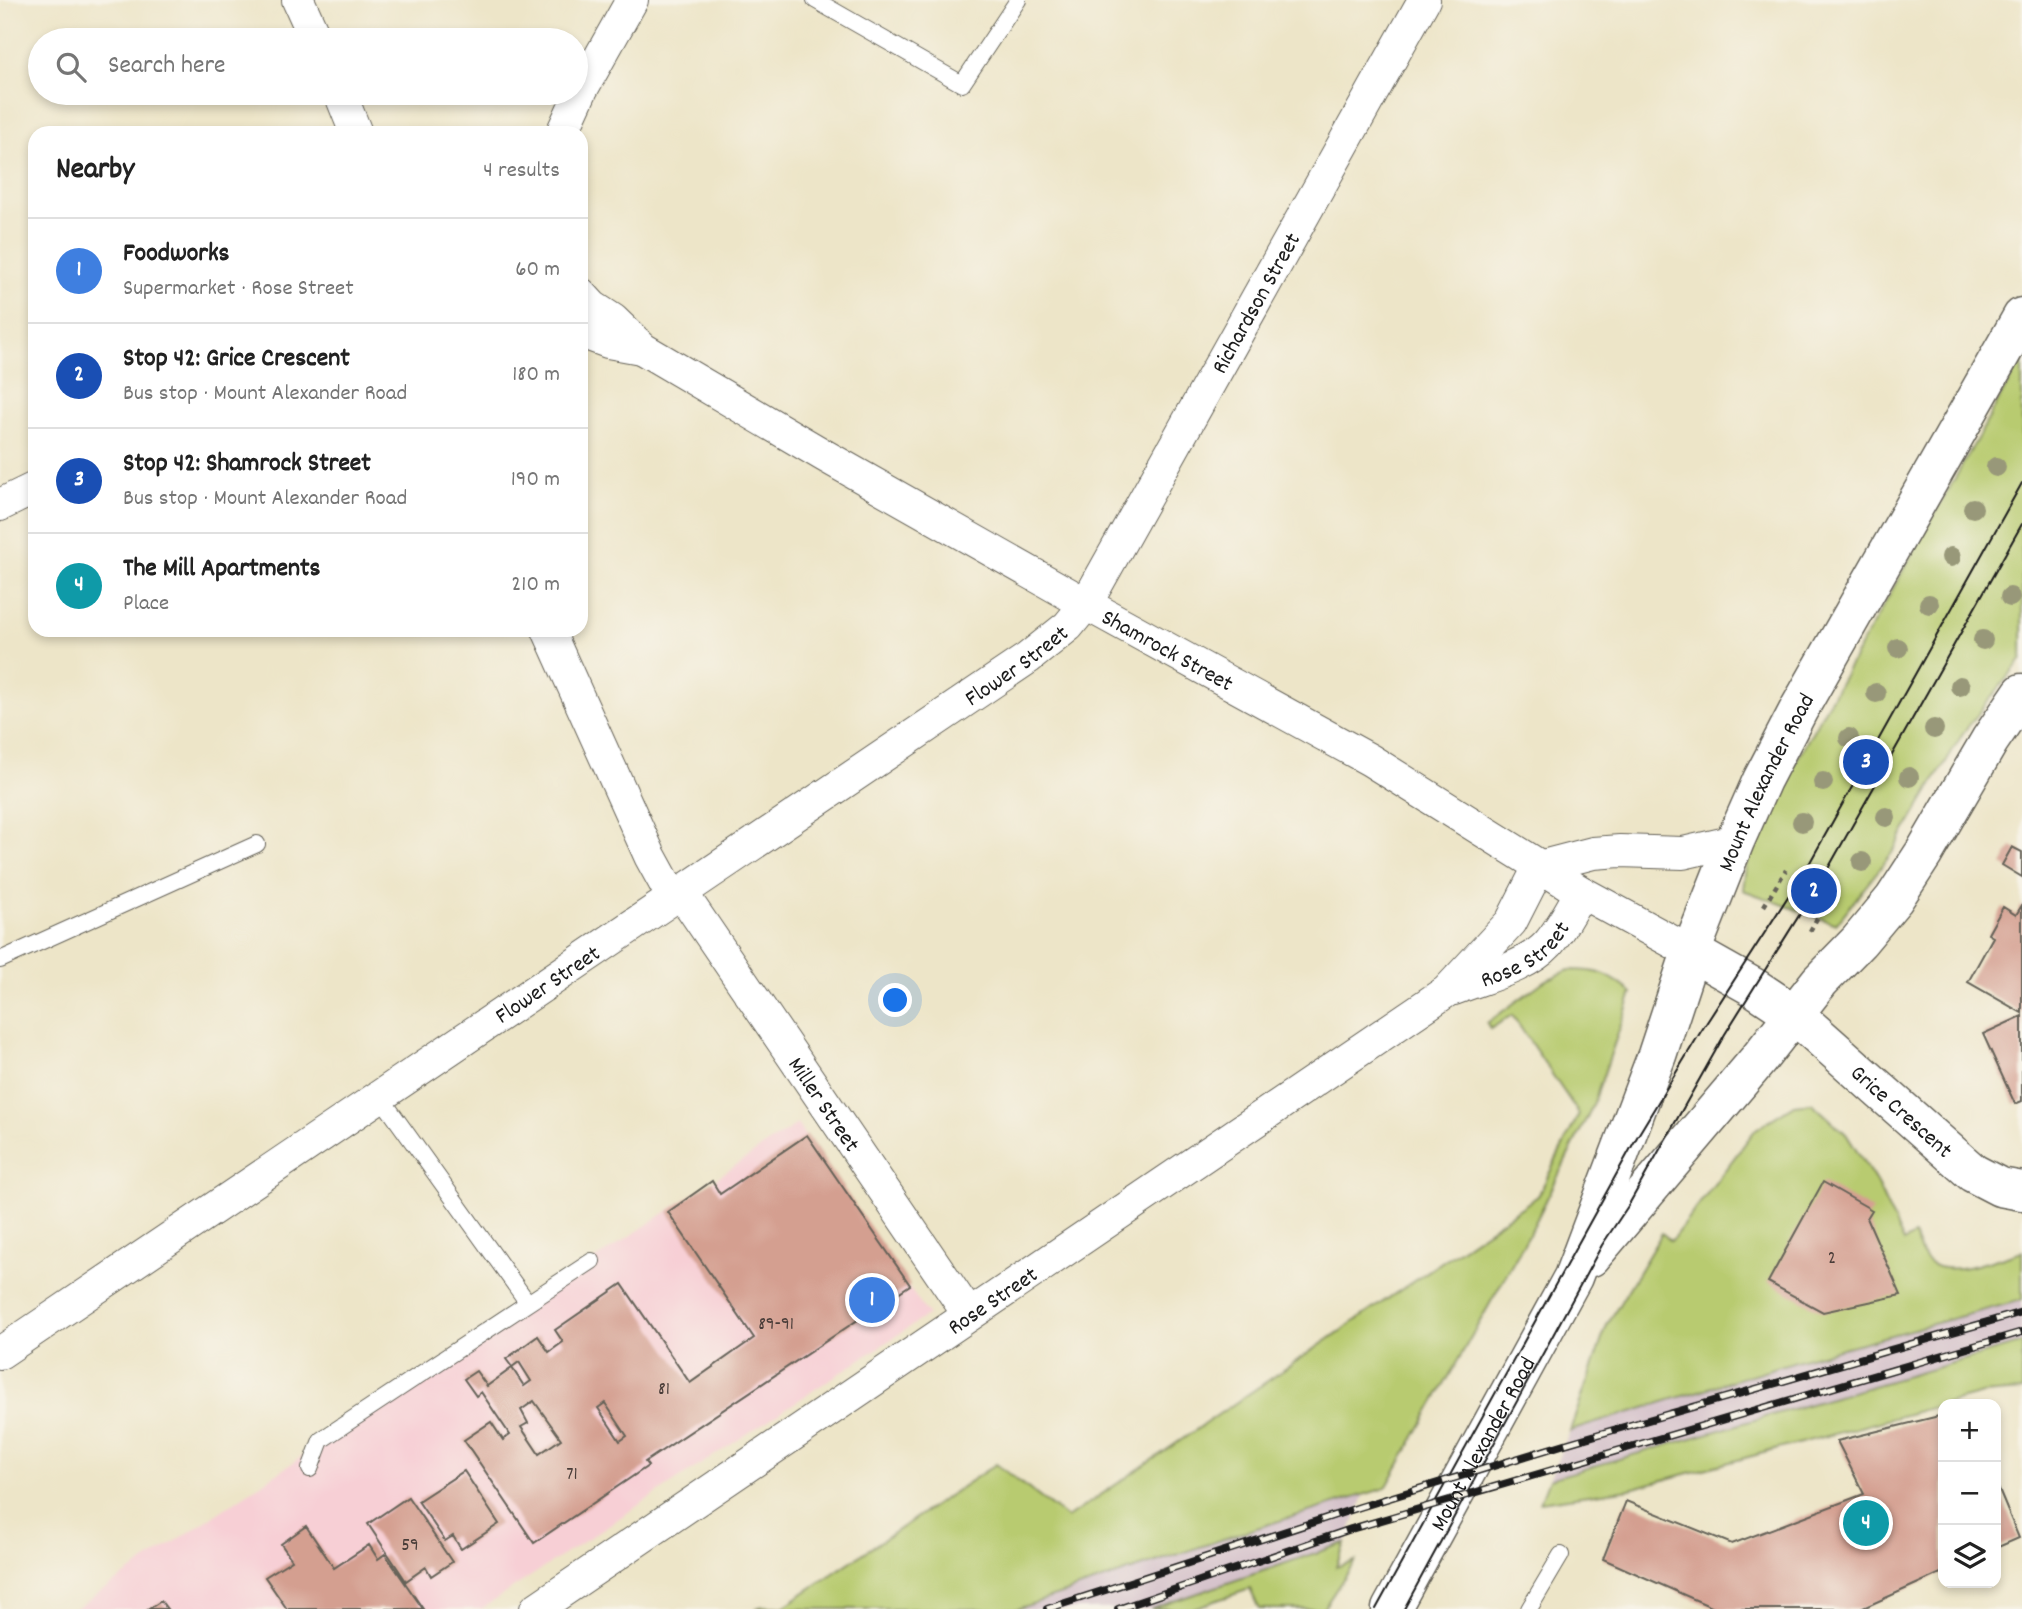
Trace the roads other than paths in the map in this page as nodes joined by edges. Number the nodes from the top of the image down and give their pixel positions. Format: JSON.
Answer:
{"nodes":[{"id":1,"x":298,"y":0,"type":"edge"},
{"id":2,"x":632,"y":0,"type":"edge"},
{"id":3,"x":816,"y":0,"type":"edge"},
{"id":4,"x":1018,"y":0,"type":"edge"},
{"id":5,"x":1424,"y":0,"type":"edge"},
{"id":6,"x":311,"y":28,"type":"edge"},
{"id":7,"x":588,"y":78,"type":"edge"},
{"id":8,"x":346,"y":105,"type":"edge"},
{"id":9,"x":567,"y":105,"type":"edge"},
{"id":10,"x":575,"y":105,"type":"edge"},
{"id":11,"x":356,"y":126,"type":"edge"},
{"id":12,"x":547,"y":126,"type":"edge"},
{"id":13,"x":565,"y":126,"type":"edge"},
{"id":14,"x":588,"y":302,"type":"edge"},
{"id":15,"x":2022,"y":317,"type":"edge"},
{"id":16,"x":588,"y":335,"type":"edge"},
{"id":17,"x":643,"y":349,"type":"junction"},
{"id":18,"x":28,"y":491,"type":"edge"},
{"id":19,"x":0,"y":505,"type":"edge"},
{"id":20,"x":1086,"y":604,"type":"junction"},
{"id":21,"x":551,"y":637,"type":"edge"},
{"id":22,"x":2022,"y":693,"type":"edge"},
{"id":23,"x":1735,"y":841,"type":"junction"},
{"id":24,"x":257,"y":844,"type":"dead end"},
{"id":25,"x":1539,"y":867,"type":"junction"},
{"id":26,"x":1581,"y":892,"type":"junction"},
{"id":27,"x":677,"y":895,"type":"junction"},
{"id":28,"x":1690,"y":952,"type":"junction"},
{"id":29,"x":0,"y":960,"type":"edge"},
{"id":30,"x":1447,"y":991,"type":"junction"},
{"id":31,"x":1794,"y":1014,"type":"junction"},
{"id":32,"x":379,"y":1095,"type":"junction"},
{"id":33,"x":2022,"y":1191,"type":"edge"},
{"id":34,"x":592,"y":1261,"type":"dead end"},
{"id":35,"x":1573,"y":1277,"type":"junction"},
{"id":36,"x":528,"y":1303,"type":"junction"},
{"id":37,"x":969,"y":1315,"type":"junction"},
{"id":38,"x":0,"y":1353,"type":"edge"},
{"id":39,"x":310,"y":1469,"type":"dead end"},
{"id":40,"x":1561,"y":1555,"type":"dead end"},
{"id":41,"x":536,"y":1609,"type":"edge"},
{"id":42,"x":1391,"y":1609,"type":"edge"},
{"id":43,"x":1529,"y":1609,"type":"edge"}],
"edges":[{"from":1,"to":6,"type":"street"},
{"from":2,"to":7,"type":"street"},
{"from":3,"to":4,"type":"lane"},
{"from":5,"to":20,"type":"street","name":"Richardson Street"},
{"from":8,"to":11,"type":"street"},
{"from":9,"to":12,"type":"street"},
{"from":10,"to":13,"type":"street"},
{"from":14,"to":17,"type":"street","name":"Shamrock Street"},
{"from":15,"to":23,"type":"main road","name":"Mount Alexander Road"},
{"from":16,"to":17,"type":"street","name":"Shamrock Street"},
{"from":17,"to":20,"type":"street","name":"Shamrock Street"},
{"from":18,"to":19,"type":"street"},
{"from":20,"to":25,"type":"street","name":"Shamrock Street"},
{"from":20,"to":27,"type":"street","name":"Flower Street"},
{"from":21,"to":27,"type":"street","name":"Miller Street"},
{"from":22,"to":31,"type":"main road","name":"Mount Alexander Road"},
{"from":23,"to":25,"type":"street"},
{"from":23,"to":28,"type":"main road","name":"Mount Alexander Road"},
{"from":24,"to":29,"type":"lane"},
{"from":25,"to":26,"type":"street","name":"Shamrock Street"},
{"from":25,"to":30,"type":"street","name":"Rose Street"},
{"from":26,"to":28,"type":"street","name":"Shamrock Street"},
{"from":26,"to":30,"type":"street","name":"Rose Street"},
{"from":27,"to":32,"type":"street","name":"Flower Street"},
{"from":27,"to":37,"type":"street","name":"Miller Street"},
{"from":28,"to":31,"type":"main road","name":"Grice Crescent"},
{"from":28,"to":35,"type":"main road","name":"Mount Alexander Road"},
{"from":30,"to":37,"type":"street","name":"Rose Street"},
{"from":31,"to":33,"type":"main road","name":"Grice Crescent"},
{"from":31,"to":35,"type":"main road","name":"Mount Alexander Road"},
{"from":32,"to":36,"type":"lane"},
{"from":32,"to":38,"type":"street","name":"Flower Street"},
{"from":34,"to":36,"type":"lane"},
{"from":35,"to":42,"type":"main road","name":"Mount Alexander Road"},
{"from":36,"to":39,"type":"lane"},
{"from":37,"to":41,"type":"street","name":"Rose Street"},
{"from":40,"to":43,"type":"lane"}]}
